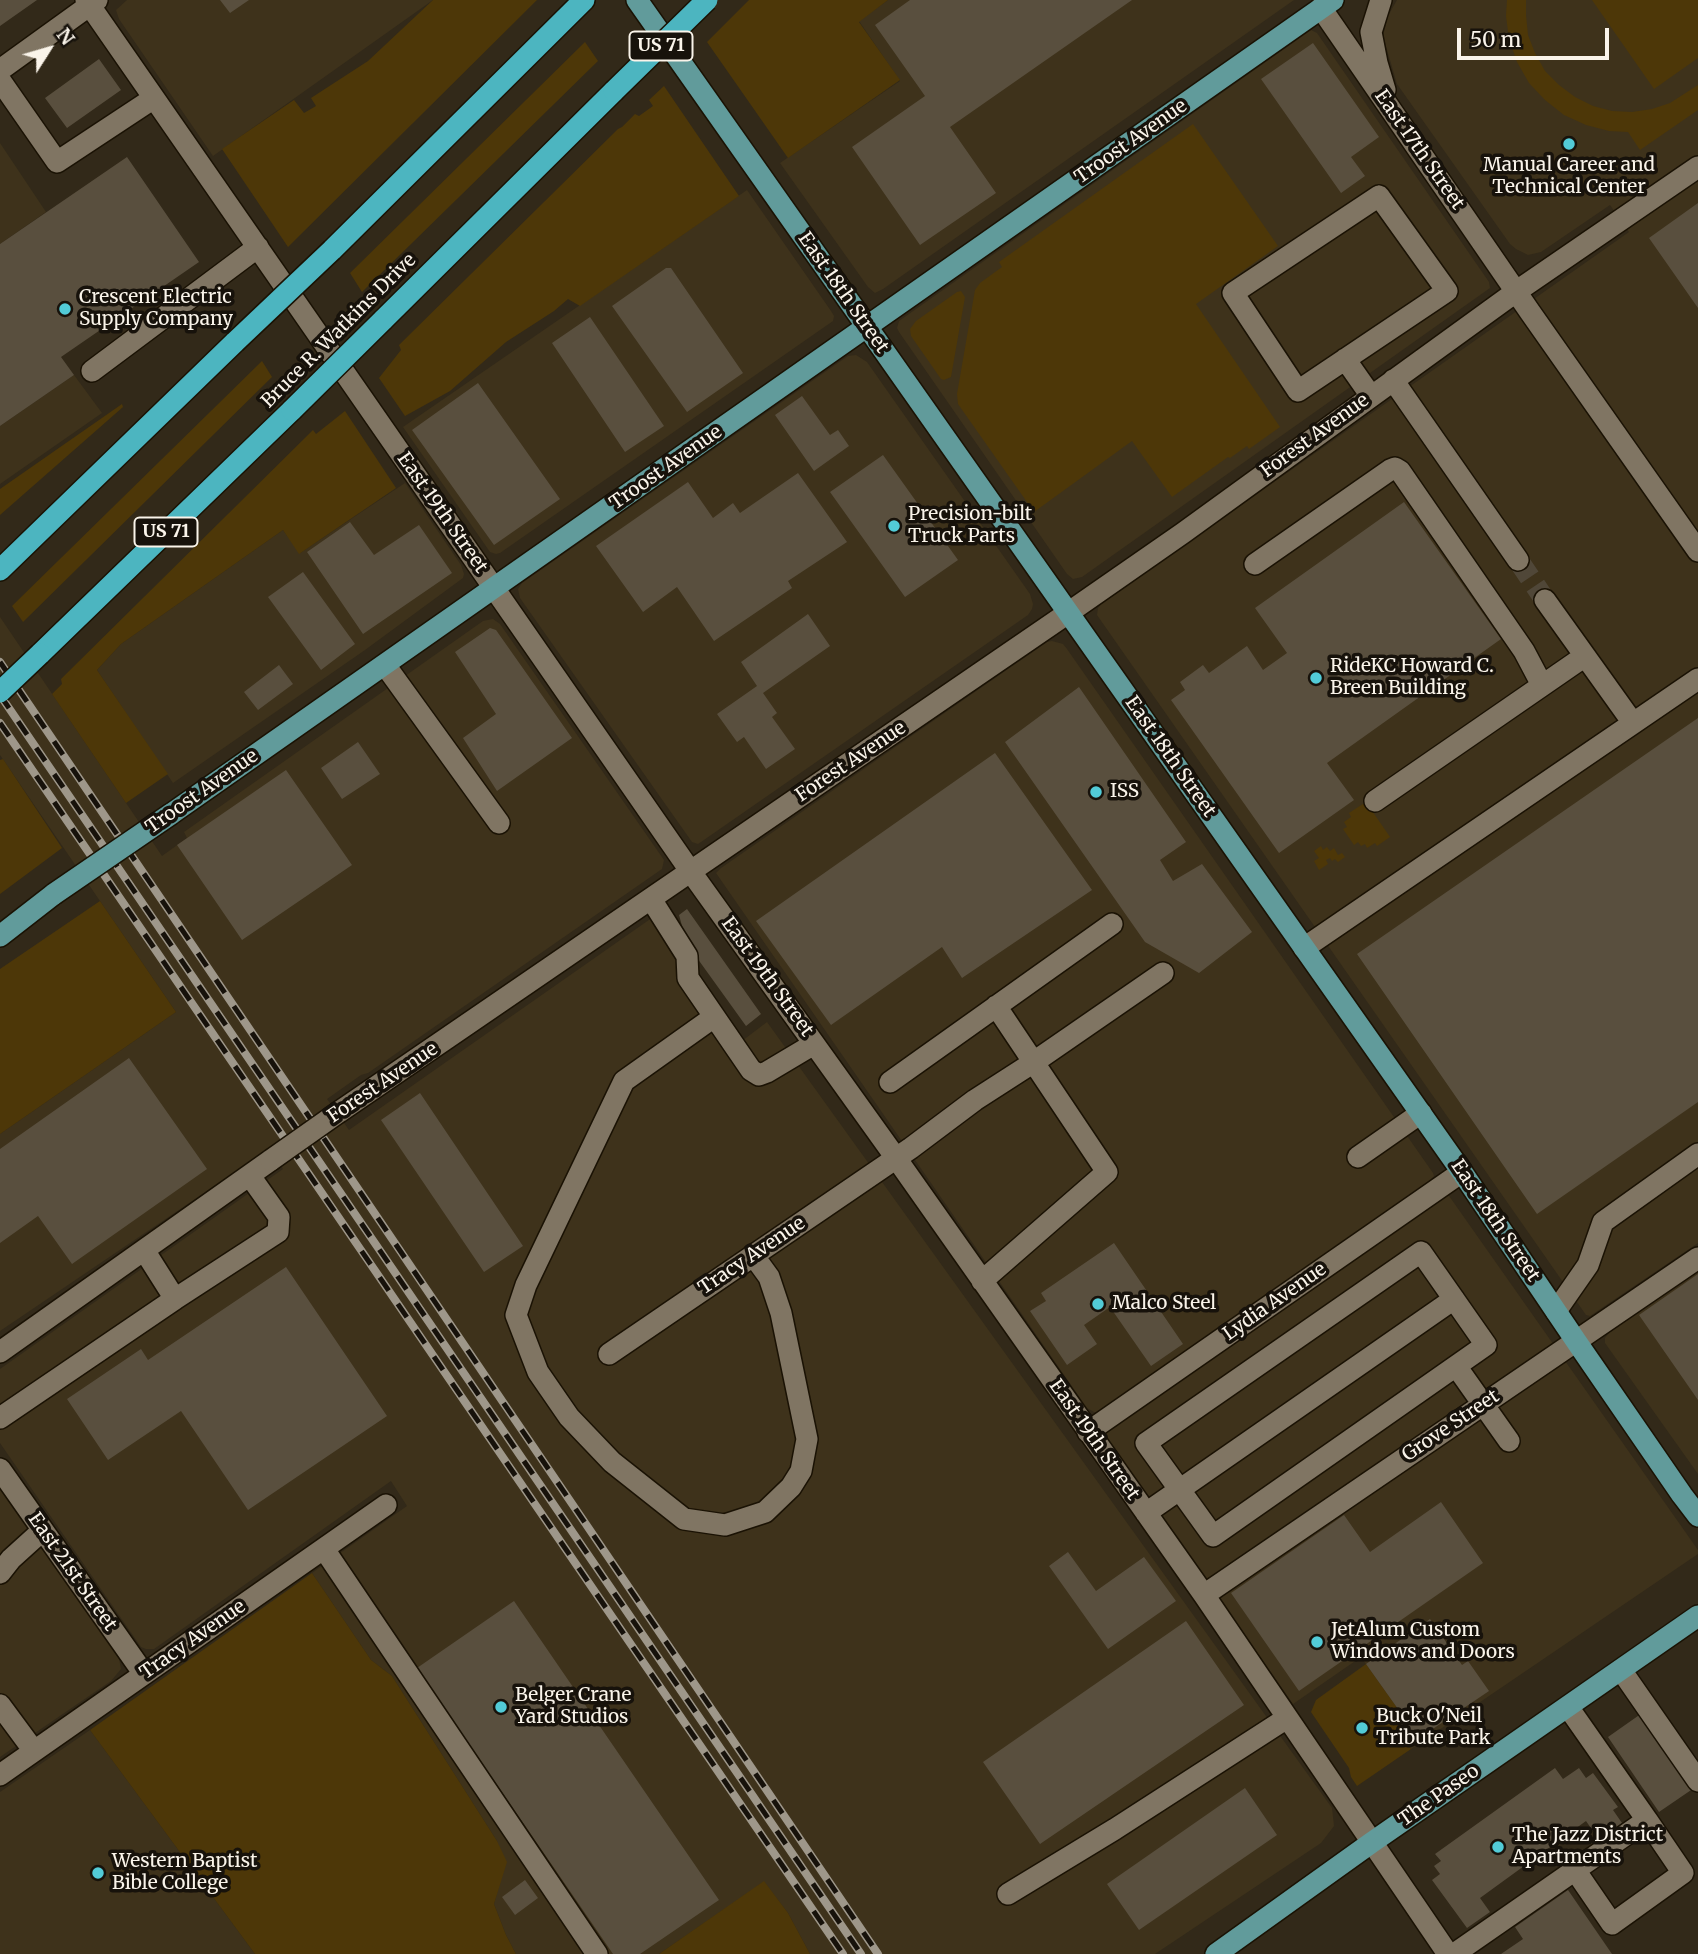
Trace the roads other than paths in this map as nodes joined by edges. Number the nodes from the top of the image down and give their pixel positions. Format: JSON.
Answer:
{"nodes":[{"id":1,"x":584,"y":0,"type":"edge"},
{"id":2,"x":637,"y":0,"type":"edge"},
{"id":3,"x":708,"y":0,"type":"edge"},
{"id":4,"x":1381,"y":0,"type":"edge"},
{"id":5,"x":91,"y":2,"type":"edge"},
{"id":6,"x":1327,"y":4,"type":"edge"},
{"id":7,"x":0,"y":70,"type":"edge"},
{"id":8,"x":0,"y":80,"type":"edge"},
{"id":9,"x":153,"y":98,"type":"junction"},
{"id":10,"x":1392,"y":112,"type":"junction"},
{"id":11,"x":1698,"y":167,"type":"edge"},
{"id":12,"x":258,"y":247,"type":"junction"},
{"id":13,"x":1517,"y":291,"type":"junction"},
{"id":14,"x":867,"y":327,"type":"junction"},
{"id":15,"x":1345,"y":359,"type":"junction"},
{"id":16,"x":92,"y":371,"type":"dead end"},
{"id":17,"x":1393,"y":380,"type":"junction"},
{"id":18,"x":1371,"y":396,"type":"junction"},
{"id":19,"x":1698,"y":551,"type":"edge"},
{"id":20,"x":1518,"y":560,"type":"tunnel mouth"},
{"id":21,"x":1255,"y":564,"type":"dead end"},
{"id":22,"x":0,"y":570,"type":"edge"},
{"id":23,"x":494,"y":588,"type":"junction"},
{"id":24,"x":1545,"y":600,"type":"tunnel mouth"},
{"id":25,"x":1069,"y":613,"type":"junction"},
{"id":26,"x":1585,"y":656,"type":"junction"},
{"id":27,"x":385,"y":665,"type":"junction"},
{"id":28,"x":1698,"y":679,"type":"edge"},
{"id":29,"x":1542,"y":685,"type":"junction"},
{"id":30,"x":0,"y":692,"type":"edge"},
{"id":31,"x":1633,"y":723,"type":"junction"},
{"id":32,"x":1375,"y":801,"type":"dead end"},
{"id":33,"x":499,"y":823,"type":"dead end"},
{"id":34,"x":691,"y":872,"type":"junction"},
{"id":35,"x":651,"y":899,"type":"junction"},
{"id":36,"x":1112,"y":923,"type":"dead end"},
{"id":37,"x":0,"y":936,"type":"edge"},
{"id":38,"x":1304,"y":948,"type":"junction"},
{"id":39,"x":1163,"y":973,"type":"dead end"},
{"id":40,"x":996,"y":1006,"type":"junction"},
{"id":41,"x":714,"y":1017,"type":"junction"},
{"id":42,"x":814,"y":1044,"type":"junction"},
{"id":43,"x":1034,"y":1062,"type":"junction"},
{"id":44,"x":890,"y":1082,"type":"dead end"},
{"id":45,"x":1421,"y":1113,"type":"junction"},
{"id":46,"x":1698,"y":1154,"type":"edge"},
{"id":47,"x":1358,"y":1157,"type":"dead end"},
{"id":48,"x":896,"y":1158,"type":"junction"},
{"id":49,"x":1462,"y":1172,"type":"junction"},
{"id":50,"x":250,"y":1176,"type":"junction"},
{"id":51,"x":144,"y":1250,"type":"junction"},
{"id":52,"x":753,"y":1255,"type":"junction"},
{"id":53,"x":1698,"y":1258,"type":"edge"},
{"id":54,"x":982,"y":1281,"type":"junction"},
{"id":55,"x":175,"y":1298,"type":"junction"},
{"id":56,"x":1454,"y":1300,"type":"junction"},
{"id":57,"x":1556,"y":1311,"type":"junction"},
{"id":58,"x":1576,"y":1341,"type":"junction"},
{"id":59,"x":0,"y":1352,"type":"edge"},
{"id":60,"x":609,"y":1354,"type":"dead end"},
{"id":61,"x":1457,"y":1366,"type":"junction"},
{"id":62,"x":1483,"y":1404,"type":"junction"},
{"id":63,"x":0,"y":1418,"type":"edge"},
{"id":64,"x":1088,"y":1432,"type":"junction"},
{"id":65,"x":1509,"y":1441,"type":"dead end"},
{"id":66,"x":0,"y":1469,"type":"edge"},
{"id":67,"x":1179,"y":1490,"type":"junction"},
{"id":68,"x":1690,"y":1498,"type":"edge"},
{"id":69,"x":386,"y":1505,"type":"dead end"},
{"id":70,"x":1146,"y":1513,"type":"junction"},
{"id":71,"x":1698,"y":1516,"type":"edge"},
{"id":72,"x":43,"y":1530,"type":"junction"},
{"id":73,"x":324,"y":1549,"type":"junction"},
{"id":74,"x":0,"y":1573,"type":"edge"},
{"id":75,"x":1204,"y":1595,"type":"junction"},
{"id":76,"x":1698,"y":1616,"type":"edge"},
{"id":77,"x":1621,"y":1670,"type":"junction"},
{"id":78,"x":144,"y":1674,"type":"junction"},
{"id":79,"x":0,"y":1705,"type":"edge"},
{"id":80,"x":1568,"y":1707,"type":"junction"},
{"id":81,"x":1287,"y":1718,"type":"junction"},
{"id":82,"x":34,"y":1751,"type":"junction"},
{"id":83,"x":0,"y":1775,"type":"edge"},
{"id":84,"x":1698,"y":1781,"type":"edge"},
{"id":85,"x":1647,"y":1820,"type":"junction"},
{"id":86,"x":1371,"y":1843,"type":"junction"},
{"id":87,"x":1575,"y":1870,"type":"junction"},
{"id":88,"x":1008,"y":1894,"type":"dead end"},
{"id":89,"x":597,"y":1954,"type":"edge"},
{"id":90,"x":1216,"y":1954,"type":"edge"},
{"id":91,"x":1448,"y":1954,"type":"edge"},
{"id":92,"x":1454,"y":1954,"type":"edge"}],
"edges":[{"from":1,"to":22,"type":"highway","bridge":true},
{"from":2,"to":14,"type":"main road","name":"East 18th Street"},
{"from":3,"to":30,"type":"highway","name":"Bruce R. Watkins Drive","number":"US 71","bridge":true},
{"from":4,"to":10,"type":"street"},
{"from":5,"to":7,"type":"street"},
{"from":5,"to":9,"type":"street","name":"East 19th Street"},
{"from":6,"to":10,"type":"street","name":"East 17th Street"},
{"from":6,"to":14,"type":"main road","name":"Troost Avenue"},
{"from":8,"to":9,"type":"street"},
{"from":9,"to":12,"type":"street","name":"East 19th Street"},
{"from":10,"to":13,"type":"street","name":"East 17th Street"},
{"from":11,"to":13,"type":"street","name":"Forest Avenue"},
{"from":12,"to":16,"type":"street"},
{"from":12,"to":23,"type":"street","name":"East 19th Street"},
{"from":13,"to":17,"type":"street","name":"Forest Avenue"},
{"from":13,"to":19,"type":"street","name":"East 17th Street"},
{"from":14,"to":23,"type":"main road","name":"Troost Avenue"},
{"from":14,"to":25,"type":"main road","name":"East 18th Street"},
{"from":15,"to":15,"type":"street"},
{"from":15,"to":18,"type":"street"},
{"from":17,"to":18,"type":"street","name":"Forest Avenue"},
{"from":17,"to":20,"type":"street"},
{"from":18,"to":25,"type":"street","name":"Forest Avenue"},
{"from":21,"to":29,"type":"street"},
{"from":23,"to":27,"type":"main road","name":"Troost Avenue"},
{"from":23,"to":34,"type":"street","name":"East 19th Street"},
{"from":24,"to":26,"type":"street"},
{"from":25,"to":34,"type":"street","name":"Forest Avenue"},
{"from":25,"to":38,"type":"main road","name":"East 18th Street"},
{"from":26,"to":29,"type":"street"},
{"from":26,"to":31,"type":"street"},
{"from":27,"to":33,"type":"street"},
{"from":27,"to":37,"type":"main road","name":"Troost Avenue","bridge":true},
{"from":28,"to":31,"type":"street"},
{"from":29,"to":32,"type":"street"},
{"from":31,"to":38,"type":"street"},
{"from":34,"to":35,"type":"street","name":"Forest Avenue"},
{"from":34,"to":42,"type":"street","name":"East 19th Street"},
{"from":35,"to":41,"type":"street"},
{"from":35,"to":50,"type":"street","name":"Forest Avenue","bridge":true},
{"from":36,"to":40,"type":"street"},
{"from":38,"to":45,"type":"main road","name":"East 18th Street"},
{"from":39,"to":43,"type":"street","name":"Tracy Avenue"},
{"from":40,"to":43,"type":"street"},
{"from":40,"to":44,"type":"street"},
{"from":41,"to":42,"type":"street"},
{"from":41,"to":52,"type":"street"},
{"from":42,"to":48,"type":"street","name":"East 19th Street"},
{"from":43,"to":48,"type":"street","name":"Tracy Avenue"},
{"from":43,"to":54,"type":"street"},
{"from":45,"to":47,"type":"street"},
{"from":45,"to":49,"type":"main road","name":"East 18th Street"},
{"from":46,"to":57,"type":"street"},
{"from":48,"to":52,"type":"street","name":"Tracy Avenue"},
{"from":48,"to":54,"type":"street","name":"East 19th Street"},
{"from":49,"to":57,"type":"main road","name":"East 18th Street"},
{"from":49,"to":64,"type":"street","name":"Lydia Avenue"},
{"from":50,"to":51,"type":"street","name":"Forest Avenue"},
{"from":50,"to":55,"type":"street"},
{"from":51,"to":55,"type":"street"},
{"from":51,"to":59,"type":"street","name":"Forest Avenue"},
{"from":52,"to":60,"type":"street","name":"Tracy Avenue"},
{"from":53,"to":58,"type":"street","name":"Grove Street"},
{"from":54,"to":64,"type":"street","name":"East 19th Street"},
{"from":55,"to":63,"type":"street"},
{"from":56,"to":61,"type":"street"},
{"from":56,"to":67,"type":"street"},
{"from":56,"to":67,"type":"street"},
{"from":57,"to":58,"type":"main road","name":"East 18th Street"},
{"from":58,"to":62,"type":"street","name":"Grove Street"},
{"from":58,"to":68,"type":"main road","name":"East 18th Street"},
{"from":61,"to":62,"type":"street"},
{"from":61,"to":67,"type":"street"},
{"from":62,"to":65,"type":"street"},
{"from":62,"to":75,"type":"street","name":"Grove Street"},
{"from":64,"to":70,"type":"street","name":"East 19th Street"},
{"from":66,"to":72,"type":"street","name":"East 21st Street"},
{"from":67,"to":70,"type":"street"},
{"from":68,"to":71,"type":"main road","name":"East 18th Street"},
{"from":69,"to":73,"type":"street","name":"Tracy Avenue"},
{"from":70,"to":75,"type":"street","name":"East 19th Street"},
{"from":72,"to":74,"type":"street"},
{"from":72,"to":78,"type":"street","name":"East 21st Street"},
{"from":73,"to":78,"type":"street","name":"Tracy Avenue"},
{"from":73,"to":89,"type":"street"},
{"from":75,"to":81,"type":"street","name":"East 19th Street"},
{"from":76,"to":77,"type":"main road","name":"The Paseo"},
{"from":77,"to":80,"type":"main road","name":"The Paseo"},
{"from":77,"to":84,"type":"street"},
{"from":78,"to":82,"type":"street","name":"Tracy Avenue"},
{"from":79,"to":82,"type":"street"},
{"from":80,"to":85,"type":"street"},
{"from":80,"to":86,"type":"main road","name":"The Paseo"},
{"from":81,"to":86,"type":"street","name":"East 19th Street"},
{"from":81,"to":88,"type":"street"},
{"from":82,"to":83,"type":"street","name":"Tracy Avenue"},
{"from":85,"to":87,"type":"street"},
{"from":85,"to":87,"type":"street"},
{"from":86,"to":90,"type":"main road","name":"The Paseo"},
{"from":86,"to":91,"type":"street","name":"East 19th Street"},
{"from":87,"to":92,"type":"street"}]}
